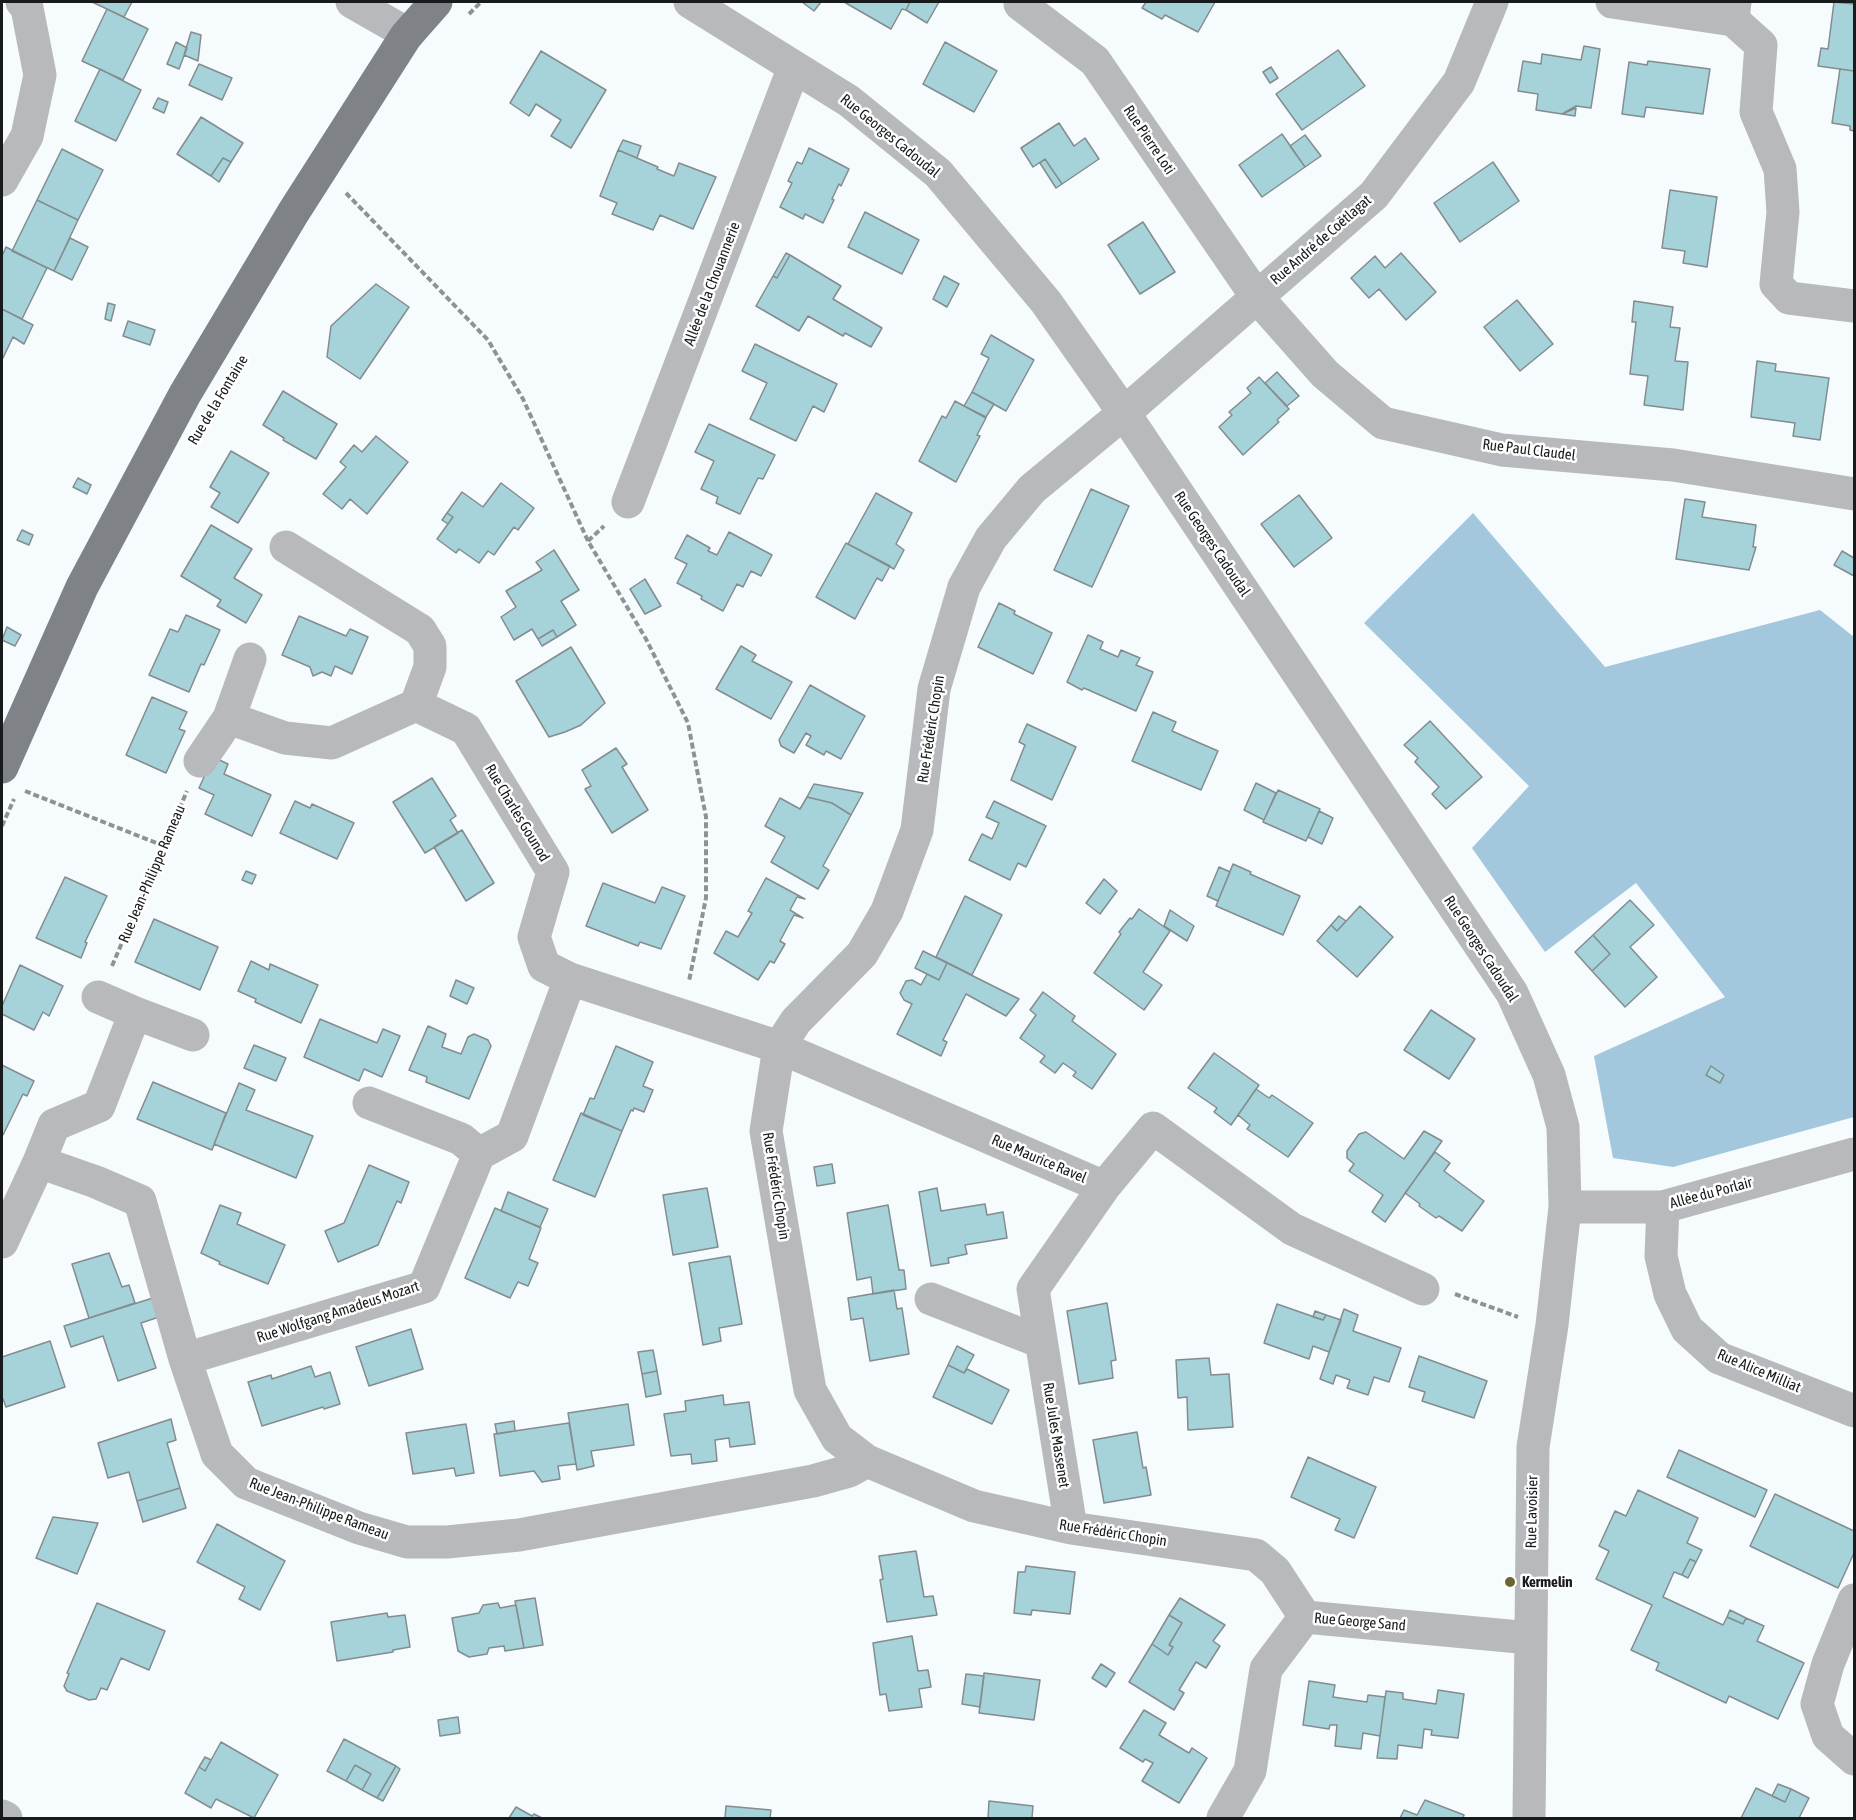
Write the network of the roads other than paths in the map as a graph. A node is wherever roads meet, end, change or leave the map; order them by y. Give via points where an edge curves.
1 (22, 2) edge
2 (352, 2) edge
3 (436, 2) edge
4 (690, 2) edge
5 (1492, 2) edge
6 (1612, 2) edge
7 (1020, 4) dead end
8 (1734, 11) edge
9 (408, 34) junction
10 (794, 66) junction
11 (2, 180) edge
12 (1257, 296) junction
13 (1854, 306) edge
14 (1124, 413) junction
15 (1854, 494) edge
16 (628, 502) dead end
17 (286, 547) dead end
18 (250, 659) dead end
19 (416, 705) junction
20 (229, 718) junction
21 (200, 761) road end
22 (10, 778) edge
23 (570, 979) junction
24 (98, 997) road end
25 (135, 1013) junction
26 (194, 1035) dead end
27 (779, 1047) junction
28 (369, 1103) dead end
29 (479, 1154) junction
30 (1854, 1154) edge
31 (39, 1162) junction
32 (1104, 1187) junction
33 (1565, 1207) junction
34 (1663, 1207) junction
35 (2, 1242) edge
36 (1423, 1289) road end
37 (931, 1299) dead end
38 (1041, 1342) junction
39 (185, 1359) junction
40 (1854, 1411) edge
41 (867, 1461) junction
42 (1071, 1528) junction
43 (1854, 1600) edge
44 (1305, 1617) junction
45 (1530, 1638) junction
46 (1854, 1759) edge
47 (2, 1816) edge
48 (6, 1818) edge
49 (1223, 1818) edge
50 (1529, 1818) edge

1 - 11 street via 27,8 40,75 27,135
2 - 9 street
3 - 9 main road, Rue de la Fontaine
4 - 10 street, Rue Georges Cadoudal
5 - 12 street, Rue André de Coëtlagat via 1459,82 1374,195
6 - 8 street
7 - 12 street, Rue Pierre Loti via 1095,61
8 - 13 street via 1761,45 1756,112 1780,169 1783,212 1776,284 1789,298
9 - 22 main road, Rue de la Fontaine via 293,213 185,394 82,587
10 - 14 street, Rue Georges Cadoudal via 849,101 938,173 1046,302
10 - 16 street, Allée de la Chouannerie
12 - 14 street, Rue André de Coëtlagat
12 - 15 street, Rue Paul Claudel via 1325,374 1383,423 1502,450 1674,465
14 - 27 street, Rue Frédéric Chopin via 1032,489 991,538 969,577 934,689 917,830 887,910 862,954 796,1022
14 - 33 street, Rue Georges Cadoudal via 1512,993 1549,1075 1563,1127
17 - 19 street via 420,630 430,646 430,667
18 - 20 street
19 - 20 street via 332,743 285,738
19 - 23 street, Rue Charles Gounod via 466,729 554,872 534,936 544,966
20 - 21 street
23 - 27 street, Rue Charles Gounod
23 - 29 street via 512,1136
24 - 25 street
25 - 26 street
25 - 31 street via 99,1106 54,1125
27 - 32 street, Rue Maurice Ravel
27 - 41 street, Rue Frédéric Chopin via 766,1131 810,1390 837,1438
28 - 29 street via 462,1139
29 - 39 street, Rue Wolfgang Amadeus Mozart via 424,1287
30 - 34 street, Allée du Porlair
31 - 35 street
31 - 39 street, Rue Jean-Philippe Rameau via 140,1201
32 - 36 street, Rue Maurice Ravel via 1153,1128 1292,1229
32 - 38 street, Rue Jules Massenet via 1033,1289
33 - 34 street, Allée du Porlair
33 - 45 street, Rue Lavoisier via 1533,1447
34 - 40 street, Rue Alice Milliat via 1661,1256 1670,1294 1687,1329 1719,1358
37 - 38 street
38 - 42 street, Rue Jules Massenet
39 - 41 street, Rue Jean-Philippe Rameau via 217,1454 246,1483 407,1542 519,1535 813,1481 849,1471
41 - 42 street, Rue Frédéric Chopin via 974,1506
42 - 44 street, Rue Frédéric Chopin via 1256,1555 1275,1571
43 - 46 street via 1828,1664 1817,1704 1828,1736
44 - 45 street, Rue George Sand
44 - 49 street, Rue George Sand via 1266,1669 1250,1771
45 - 50 street, Rue Lavoisier
47 - 48 street

